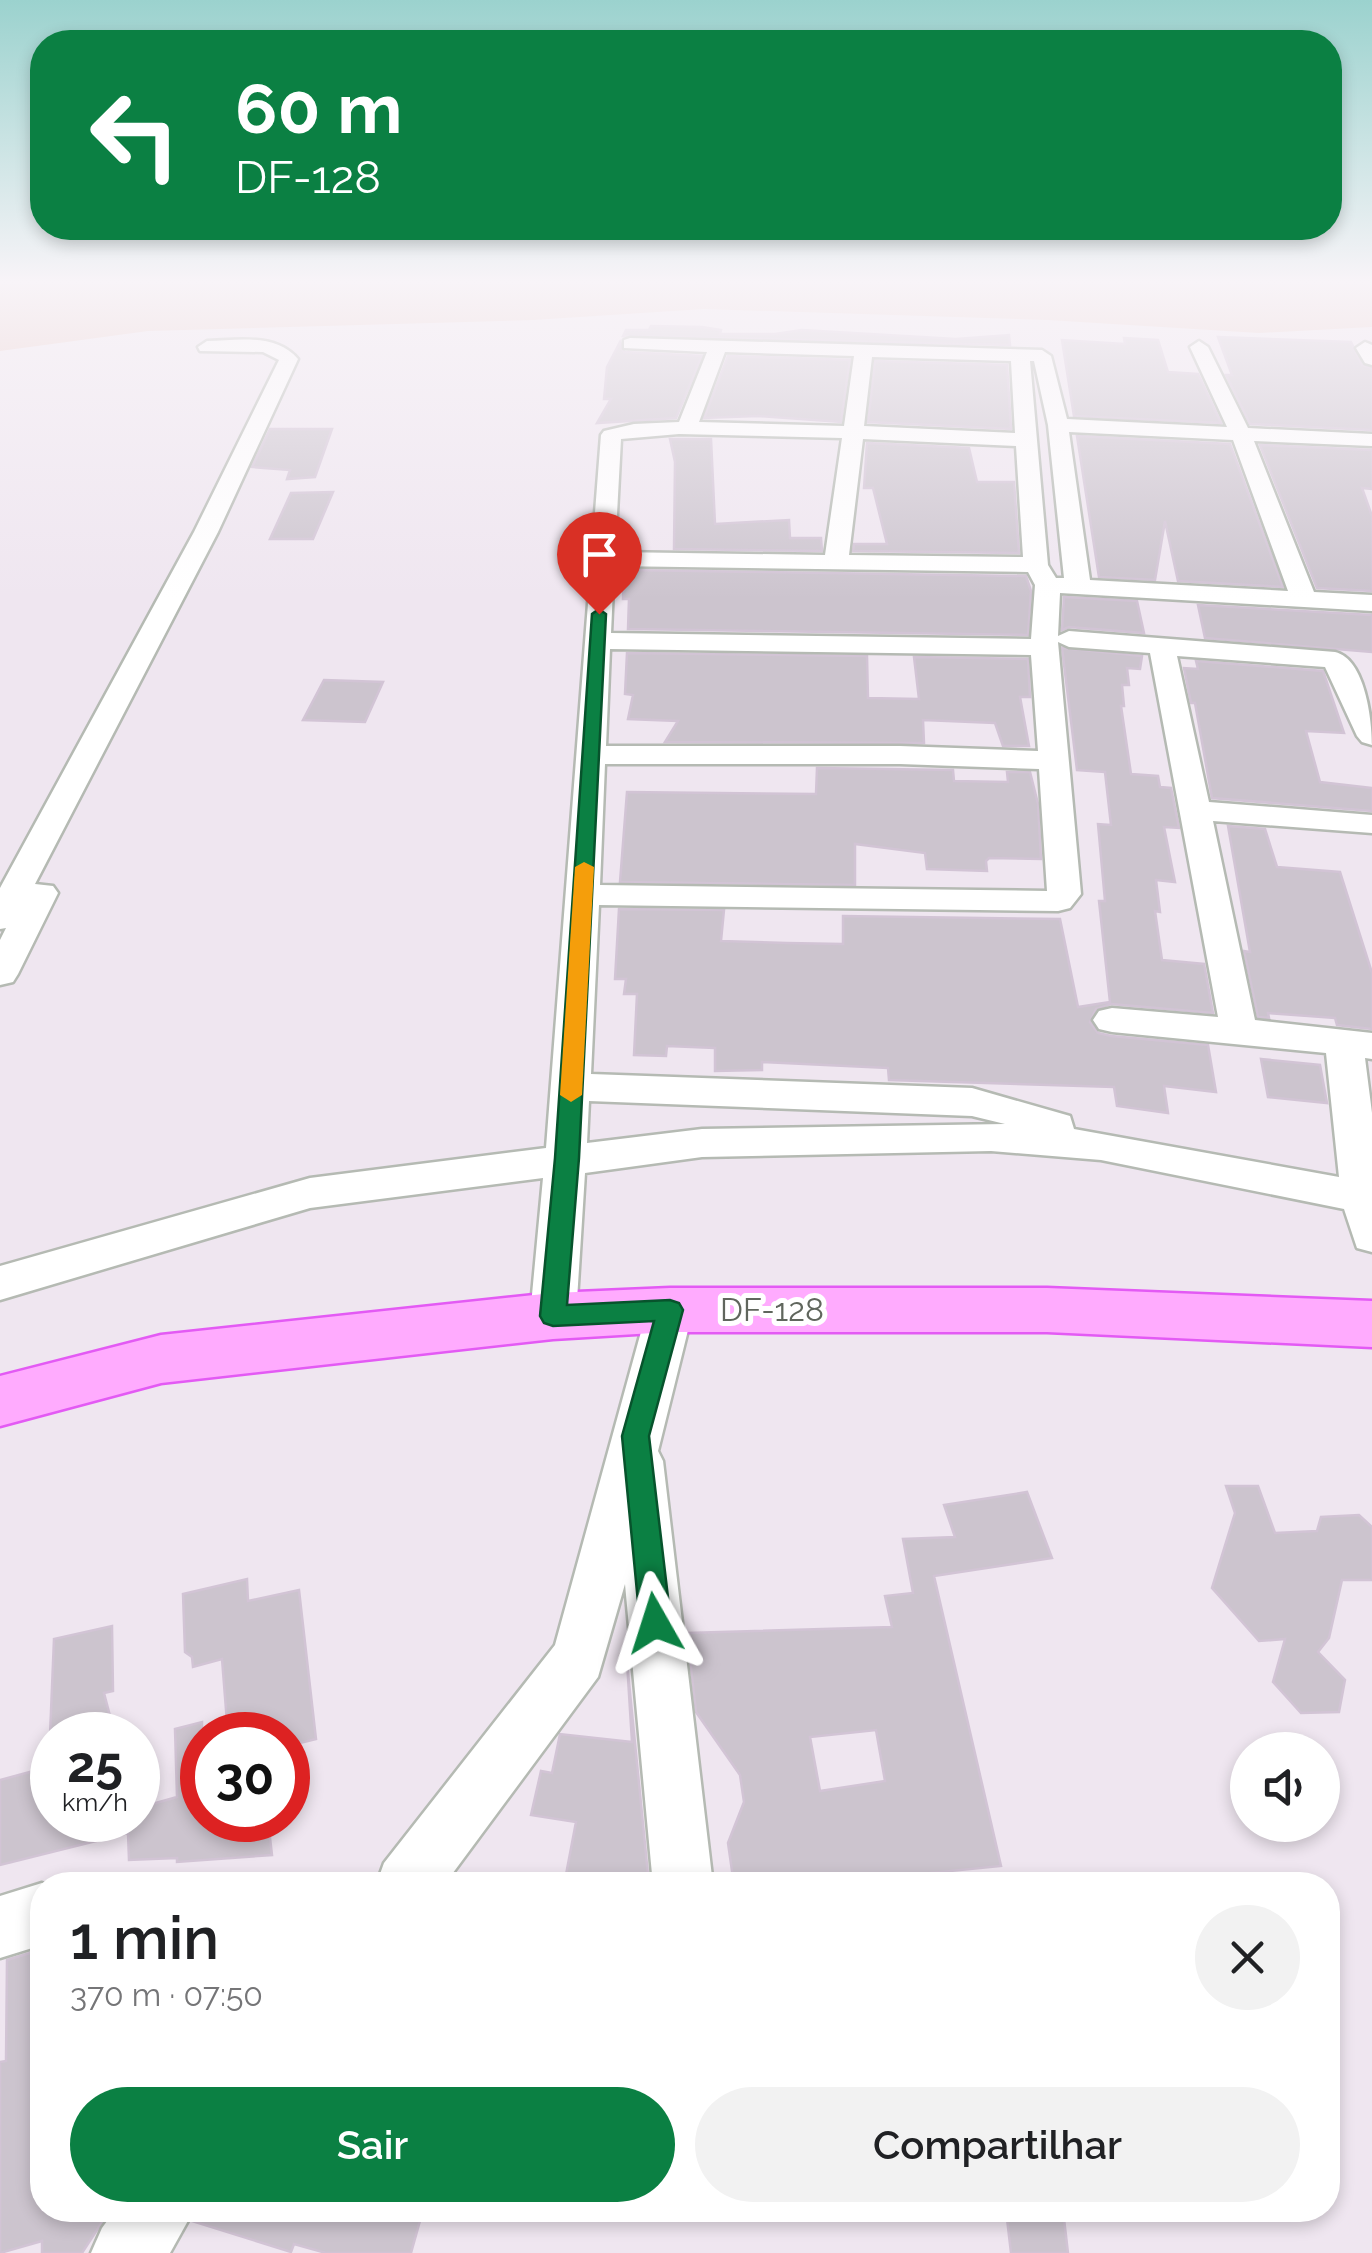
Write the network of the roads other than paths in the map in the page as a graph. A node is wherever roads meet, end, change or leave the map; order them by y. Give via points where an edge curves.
1 (275, 389) edge
2 (701, 389) edge
3 (860, 389) edge
4 (1024, 389) edge
5 (1050, 389) edge
6 (1219, 389) edge
7 (1058, 425) junction
8 (686, 429) junction
9 (855, 432) junction
10 (1241, 434) junction
11 (1029, 440) junction
12 (1372, 440) edge
13 (236, 505) dead end
14 (602, 559) junction
15 (836, 562) junction
16 (1054, 579) junction
17 (1304, 599) junction
18 (1372, 603) edge
19 (598, 641) junction
20 (1056, 643) junction
21 (1162, 647) junction
22 (1372, 736) edge
23 (588, 755) junction
24 (1054, 761) junction
25 (1194, 810) junction
26 (1372, 824) edge
27 (583, 894) junction
28 (0, 920) edge
29 (0, 974) edge
30 (1112, 1020) dead end
31 (1238, 1031) junction
32 (1358, 1044) edge
33 (571, 1088) junction
34 (1101, 1145) junction
35 (567, 1158) junction
36 (1369, 1211) edge
37 (0, 1282) edge
38 (670, 1310) junction
39 (553, 1316) junction
40 (1372, 1324) edge
41 (0, 1401) edge
42 (636, 1436) junction
43 (416, 1872) edge
44 (682, 1872) edge
45 (30, 1918) edge
46 (0, 1927) edge
47 (151, 2222) edge
48 (127, 2253) edge

1 - 28 street
2 - 8 street
3 - 9 street
4 - 11 street
5 - 7 street
6 - 10 street
7 - 10 street
7 - 16 street
8 - 9 street
8 - 14 street via 611,435
9 - 11 street
9 - 15 street
10 - 12 street
10 - 17 street
11 - 16 street
13 - 29 street
14 - 15 street
14 - 19 street
15 - 16 street
16 - 17 street
16 - 20 street
17 - 18 street
19 - 20 street
19 - 23 street
20 - 21 street
20 - 24 street
21 - 22 street via 1335,660
21 - 25 street
23 - 24 street via 900,754
23 - 27 street
24 - 27 street via 1064,894 1058,901
25 - 26 street
25 - 31 street
27 - 33 street
30 - 31 street
31 - 32 street
32 - 36 street
33 - 34 street via 972,1102 1031,1116
33 - 35 street
34 - 35 street via 991,1137 741,1142
34 - 36 street
35 - 37 street via 310,1193
35 - 39 street
38 - 39 main road, DF-128 / DF-128
38 - 40 main road, DF-128 / DF-128 via 1047,1310
38 - 42 street
39 - 41 main road, DF-128 / DF-128 via 161,1359
42 - 43 street via 579,1658
42 - 44 street
45 - 46 street
47 - 48 street

